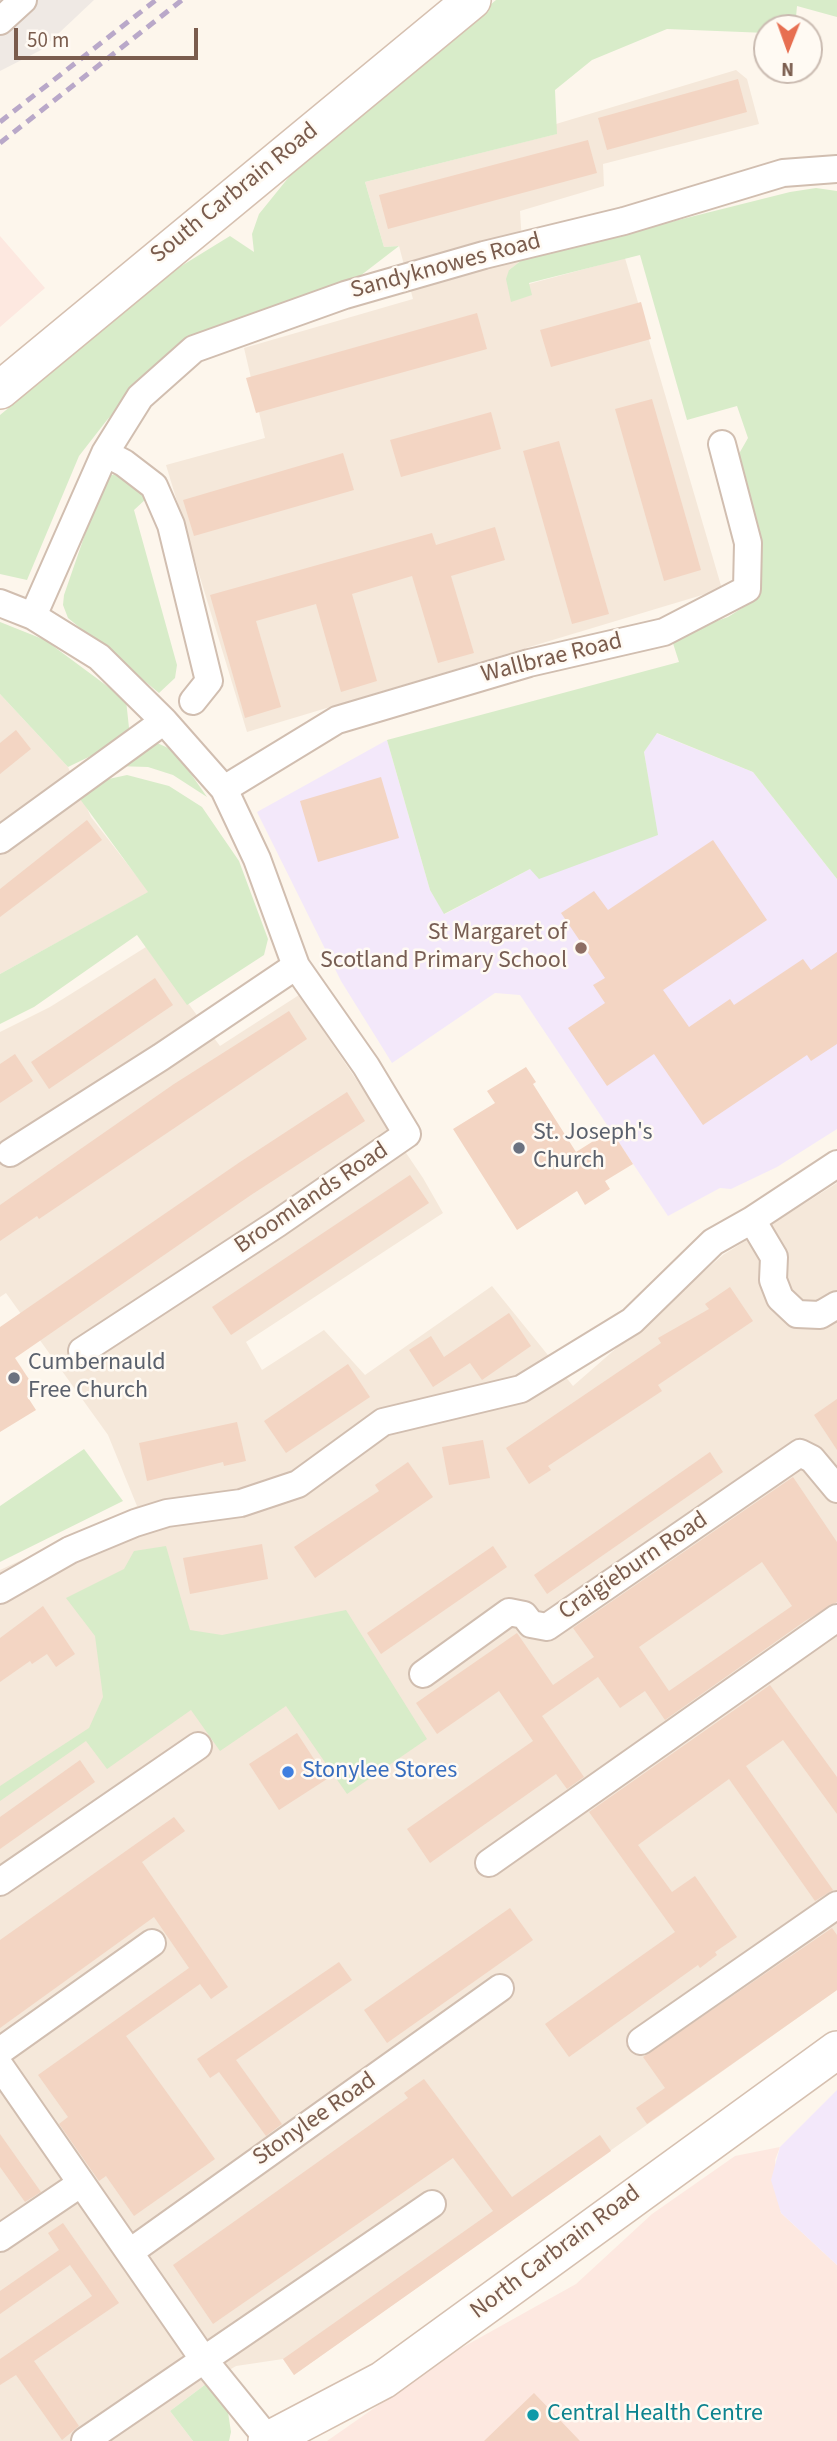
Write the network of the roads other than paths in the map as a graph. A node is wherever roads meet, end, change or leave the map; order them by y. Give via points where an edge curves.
1 (23, 0) edge
2 (472, 0) edge
3 (0, 21) edge
4 (836, 169) edge
5 (0, 390) edge
6 (722, 444) dead end
7 (105, 453) junction
8 (0, 603) edge
9 (33, 616) junction
10 (193, 701) dead end
11 (164, 721) junction
12 (223, 789) junction
13 (0, 840) edge
14 (296, 966) junction
15 (10, 1153) dead end
16 (837, 1164) edge
17 (752, 1220) junction
18 (837, 1305) edge
19 (82, 1351) dead end
20 (837, 1489) edge
21 (0, 1590) edge
22 (837, 1618) edge
23 (423, 1674) dead end
24 (198, 1746) dead end
25 (489, 1863) dead end
26 (0, 1882) edge
27 (837, 1905) edge
28 (152, 1943) dead end
29 (500, 1988) dead end
30 (641, 2041) dead end
31 (837, 2050) edge
32 (0, 2051) edge
33 (0, 2066) edge
34 (80, 2184) junction
35 (432, 2204) dead end
36 (0, 2238) edge
37 (130, 2252) junction
38 (204, 2360) junction
39 (268, 2440) edge
40 (85, 2441) edge

1 - 3 street
2 - 5 street, South Carbrain Road
4 - 7 street, Sandyknowes Road via 783,173 448,265 345,295 194,349 140,397
6 - 12 street, Wallbrae Road via 748,543 747,589 664,632 529,663 337,720
7 - 9 street, Sandyknowes Road
7 - 10 street via 154,485 170,525 209,681
8 - 9 street, Broomlands Road
9 - 11 street, Broomlands Road via 99,657
11 - 12 street, Broomlands Road
11 - 13 street
12 - 14 street, Broomlands Road via 257,859
14 - 15 street
14 - 19 street, Broomlands Road via 407,1133
16 - 17 street
17 - 18 street via 774,1257 773,1280 780,1298 797,1314 820,1315
17 - 21 street via 713,1242 632,1321 521,1389 383,1422 298,1484 241,1503 135,1522 70,1550
20 - 23 street, Craigieburn Road via 812,1459 800,1453 547,1627 509,1612
22 - 25 street
24 - 26 street
27 - 30 street
28 - 32 street
29 - 37 street, Stonylee Road
31 - 39 street, North Carbrain Road via 383,2380
33 - 34 street
34 - 36 street
34 - 37 street
35 - 38 street
37 - 38 street
38 - 39 street
38 - 40 street

